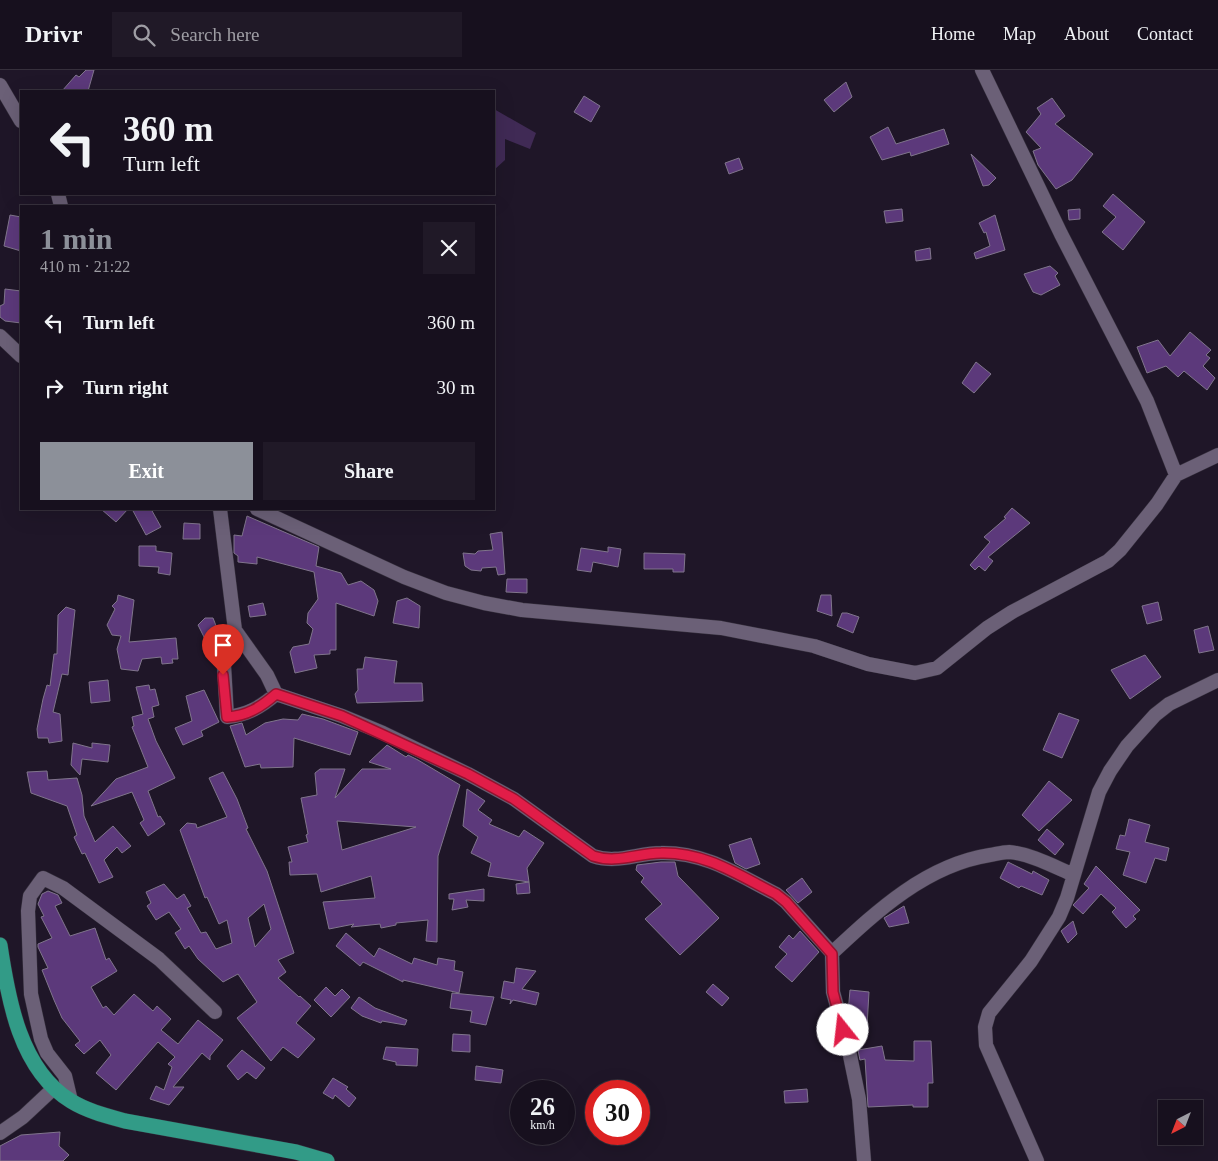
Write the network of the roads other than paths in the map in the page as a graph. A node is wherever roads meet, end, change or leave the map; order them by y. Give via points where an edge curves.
1 (982, 70) edge
2 (0, 85) edge
3 (20, 119) edge
4 (0, 336) edge
5 (20, 355) edge
6 (1218, 455) edge
7 (1176, 475) junction
8 (220, 510) edge
9 (259, 510) edge
10 (236, 630) junction
11 (1218, 680) edge
12 (276, 694) junction
13 (1074, 875) junction
14 (0, 945) edge
15 (832, 954) junction
16 (215, 1012) dead end
17 (54, 1088) junction
18 (71, 1101) junction
19 (0, 1133) edge
20 (327, 1161) edge
21 (864, 1161) edge
22 (1037, 1161) edge

1 - 7 street via 1147,401
2 - 3 street
4 - 5 street
6 - 7 street
7 - 9 street via 1157,504 1108,561 995,622 942,665 915,673 868,664 814,646 721,628 522,610 484,603 404,577
8 - 10 street
10 - 12 street
10 - 12 street via 224,665 227,717 249,713
11 - 13 street via 1169,704 1127,746 1099,792
12 - 15 street via 342,716 468,774 514,799 593,856 620,860 660,852 708,859 776,894
13 - 15 street via 1032,857 1008,852 974,858 931,874 895,898
13 - 22 street via 1052,930 1031,961 993,1005 985,1026 989,1055
14 - 17 highway via 10,1000 19,1028 32,1059
15 - 21 street via 833,992 859,1099
16 - 18 street via 159,959 63,888 43,878 30,896 28,911 32,1001 41,1039 47,1053 65,1076
17 - 18 highway
17 - 19 street
18 - 20 highway via 125,1121 290,1151

